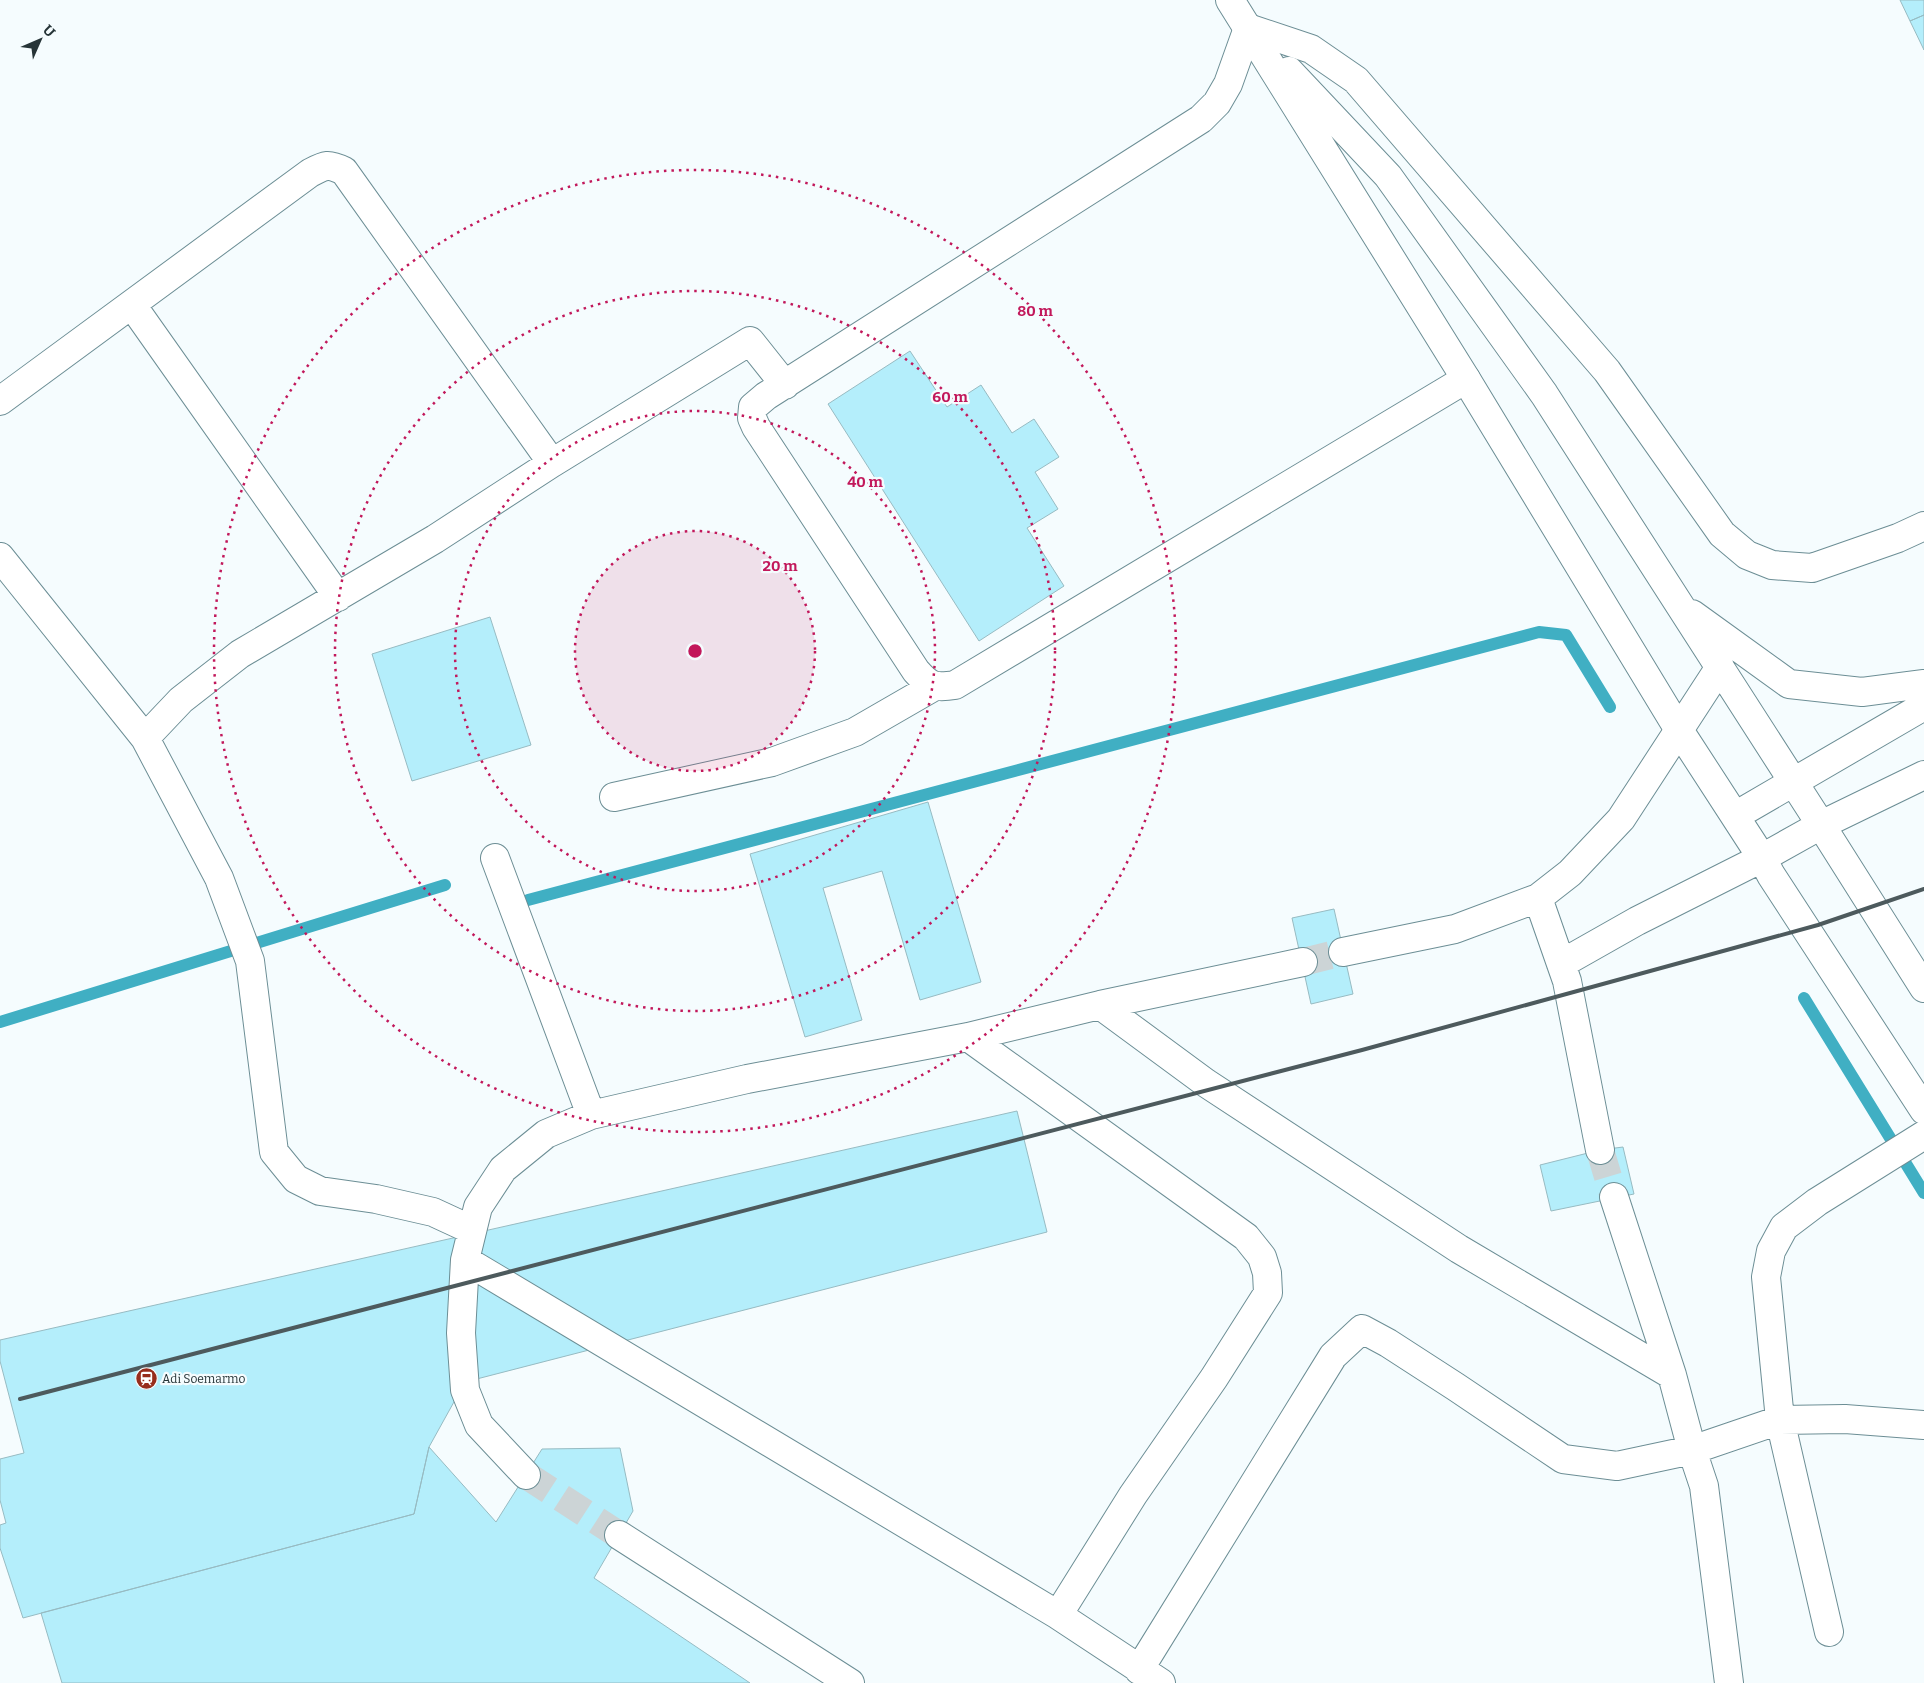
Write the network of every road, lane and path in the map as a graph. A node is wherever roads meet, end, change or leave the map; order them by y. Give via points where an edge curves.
1 (1230, 0) edge
2 (1248, 28) junction
3 (132, 304) junction
4 (1466, 379) junction
5 (785, 385) junction
6 (0, 401) edge
7 (552, 463) junction
8 (1924, 526) edge
9 (0, 557) edge
10 (338, 597) junction
11 (1678, 604) junction
12 (1720, 667) junction
13 (1924, 684) edge
14 (933, 687) junction
15 (1924, 706) edge
16 (1679, 730) junction
17 (145, 738) junction
18 (1924, 775) edge
19 (1793, 782) junction
20 (614, 797) dead end
21 (1735, 816) junction
22 (1821, 825) junction
23 (495, 858) dead end
24 (1762, 858) junction
25 (1538, 898) junction
26 (1343, 952) tunnel mouth
27 (1302, 962) tunnel mouth
28 (1561, 964) junction
29 (1924, 988) edge
30 (1100, 1005) junction
31 (968, 1037) junction
32 (1924, 1110) edge
33 (591, 1115) junction
34 (1922, 1136) edge
35 (1600, 1150) tunnel mouth
36 (1614, 1197) tunnel mouth
37 (472, 1230) junction
38 (465, 1260) junction
39 (1672, 1375) junction
40 (1780, 1420) junction
41 (1924, 1425) edge
42 (1692, 1450) junction
43 (526, 1475) tunnel mouth
44 (619, 1535) tunnel mouth
45 (1058, 1616) junction
46 (1829, 1632) dead end
47 (1150, 1676) edge
48 (850, 1683) edge
49 (1729, 1683) edge

1 - 2 main road
2 - 4 main road
2 - 5 main road via 1228,84 1217,102 1201,118
2 - 8 main road via 1312,49 1356,80 1607,371 1722,534 1747,555 1772,565 1812,568
2 - 11 main road via 1388,176 1544,394
3 - 6 main road
3 - 7 main road via 310,173 332,165 344,171
3 - 10 main road
4 - 14 main road via 956,685
4 - 16 main road
5 - 7 main road via 750,341
5 - 14 main road via 754,407 752,418 756,427 916,671
7 - 10 main road
9 - 17 main road
10 - 17 main road via 233,659 182,700
11 - 12 main road
11 - 13 main road via 1789,684 1862,692
12 - 16 main road
12 - 19 main road
14 - 20 main road via 856,732 772,762
15 - 19 main road
16 - 21 main road
16 - 25 main road via 1621,819 1570,873
17 - 37 main road via 219,878 250,961 274,1152 296,1179 320,1190 433,1212
18 - 22 main road
19 - 21 main road
19 - 22 main road
21 - 24 main road
22 - 24 main road
22 - 29 main road
23 - 33 main road
24 - 28 main road via 1637,921
24 - 32 main road
25 - 26 main road via 1455,929
25 - 28 main road
27 - 30 main road
28 - 35 main road
30 - 31 main road
30 - 39 main road via 1206,1083 1459,1248
31 - 33 main road via 747,1079
31 - 45 main road via 1246,1237 1262,1257 1266,1273 1268,1293
33 - 37 main road via 546,1134 502,1169 478,1207
34 - 40 main road via 1817,1202 1784,1227 1771,1251 1766,1277
36 - 39 main road
37 - 38 main road
38 - 43 main road via 461,1333 465,1390 479,1425
38 - 45 main road
39 - 42 main road
40 - 41 main road via 1845,1418
40 - 42 main road
40 - 46 main road
42 - 47 main road via 1616,1466 1564,1459 1456,1386 1362,1329 1333,1356
42 - 49 main road via 1704,1486
44 - 48 main road
45 - 47 main road

